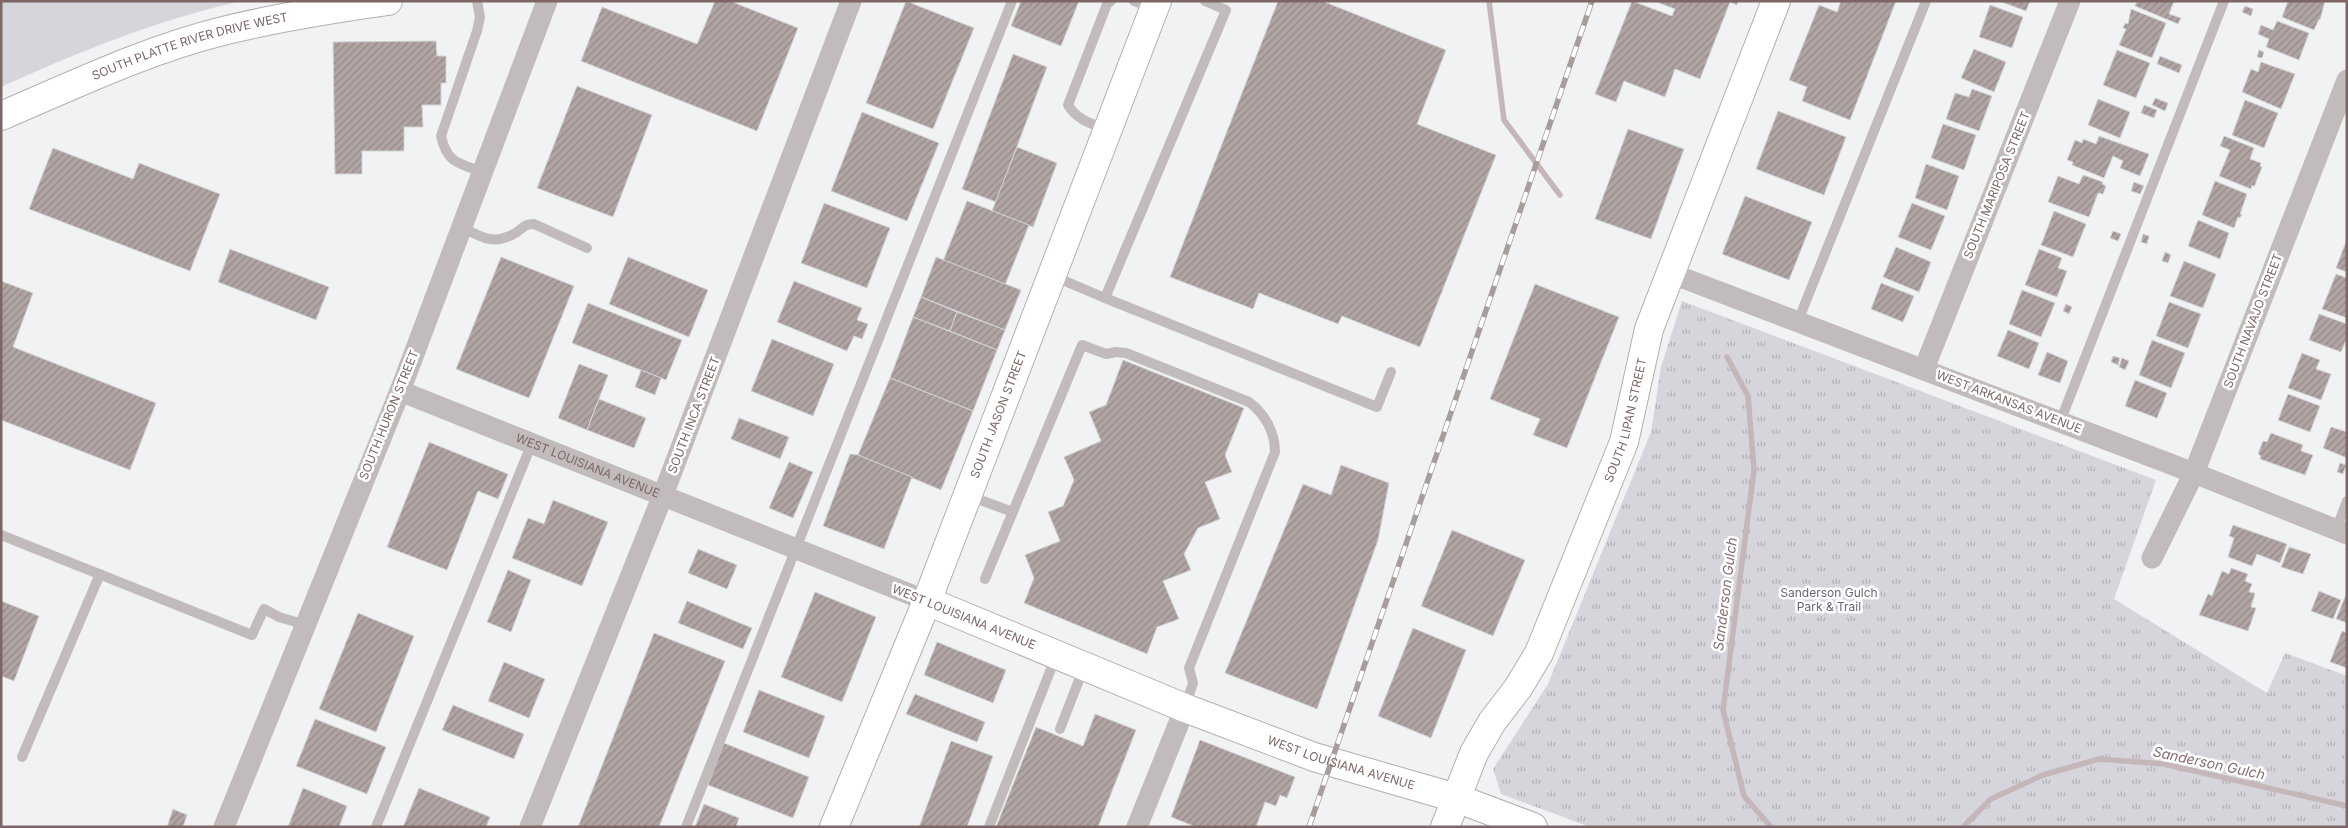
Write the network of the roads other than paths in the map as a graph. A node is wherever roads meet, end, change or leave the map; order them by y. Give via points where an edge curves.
1 (388, 1) edge
2 (477, 1) edge
3 (548, 1) edge
4 (851, 1) edge
5 (1012, 1) edge
6 (1111, 1) edge
7 (1205, 1) edge
8 (1776, 1) edge
9 (1926, 1) edge
10 (2070, 1) edge
11 (2224, 1) edge
12 (1149, 4) edge
13 (2347, 80) edge
14 (1, 116) edge
15 (1108, 130) junction
16 (482, 172) junction
17 (462, 227) junction
18 (588, 248) dead end
19 (1670, 273) junction
20 (1052, 275) junction
21 (1105, 298) junction
22 (1798, 321) junction
23 (1924, 369) junction
24 (1390, 372) dead end
25 (400, 391) junction
26 (2060, 422) junction
27 (532, 444) junction
28 (2194, 473) junction
29 (663, 495) junction
30 (967, 495) junction
31 (2347, 501) edge
32 (1013, 512) junction
33 (2341, 532) edge
34 (1, 535) edge
35 (795, 548) junction
36 (2152, 558) dead end
37 (100, 574) junction
38 (985, 579) dead end
39 (926, 601) junction
40 (306, 625) junction
41 (1057, 655) junction
42 (1085, 666) junction
43 (1185, 708) junction
44 (1060, 729) dead end
45 (22, 757) dead end
46 (1456, 798) junction
47 (224, 827) edge
48 (376, 827) edge
49 (530, 827) edge
50 (686, 827) edge
51 (834, 827) edge
52 (989, 827) edge
53 (1136, 827) edge
54 (1445, 827) edge
55 (1533, 827) edge

1 - 14 street, SOUTH PLATTE RIVER DRIVE WEST via 217,32 133,60
2 - 16 lane via 480,17 441,136 444,149 453,161
3 - 16 street, SOUTH HURON STREET
4 - 29 street, SOUTH INCA STREET
5 - 35 lane
6 - 15 lane via 1107,4 1068,105 1086,122
7 - 21 lane via 1226,10
8 - 19 street, SOUTH LIPAN STREET
9 - 22 lane
10 - 23 street, SOUTH MARIPOSA STREET
11 - 26 lane
12 - 15 street, SOUTH JASON STREET
13 - 28 street, SOUTH NAVAJO STREET
15 - 20 street, SOUTH JASON STREET
16 - 17 street, SOUTH HURON STREET
17 - 18 lane via 486,240 505,238 525,224 534,224
17 - 25 street, SOUTH HURON STREET
19 - 22 street, WEST ARKANSAS AVENUE
19 - 46 street, SOUTH LIPAN STREET via 1649,329 1624,442 1539,653 1474,753
20 - 21 lane
20 - 30 street, SOUTH JASON STREET
21 - 24 lane via 1376,407
22 - 23 street, WEST ARKANSAS AVENUE
23 - 26 street, WEST ARKANSAS AVENUE
25 - 27 street, WEST LOUISIANA AVENUE
25 - 40 street, SOUTH HURON STREET
26 - 28 street, WEST ARKANSAS AVENUE
27 - 29 street, WEST LOUISIANA AVENUE
27 - 48 lane
28 - 33 street, WEST ARKANSAS AVENUE
28 - 36 street, SOUTH NAVAJO STREET
29 - 35 street, WEST LOUISIANA AVENUE
29 - 49 street, SOUTH INCA STREET
30 - 32 lane
30 - 39 street, SOUTH JASON STREET
31 - 33 lane
32 - 38 lane
32 - 43 lane via 1082,345 1106,354 1126,353 1249,402 1259,410 1273,434 1274,452 1189,668 1193,682
34 - 37 lane
35 - 39 street, WEST LOUISIANA AVENUE
35 - 50 lane
37 - 40 lane via 252,635 264,609
37 - 45 lane
39 - 41 street, WEST LOUISIANA AVENUE
39 - 51 street, SOUTH JASON STREET
40 - 47 street, SOUTH HURON STREET
41 - 42 street, WEST LOUISIANA AVENUE
41 - 52 lane
42 - 43 street, WEST LOUISIANA AVENUE
42 - 44 lane
43 - 46 street, WEST LOUISIANA AVENUE via 1334,764
43 - 53 street
46 - 54 street, SOUTH LIPAN STREET
46 - 55 street, WEST LOUISIANA AVENUE

